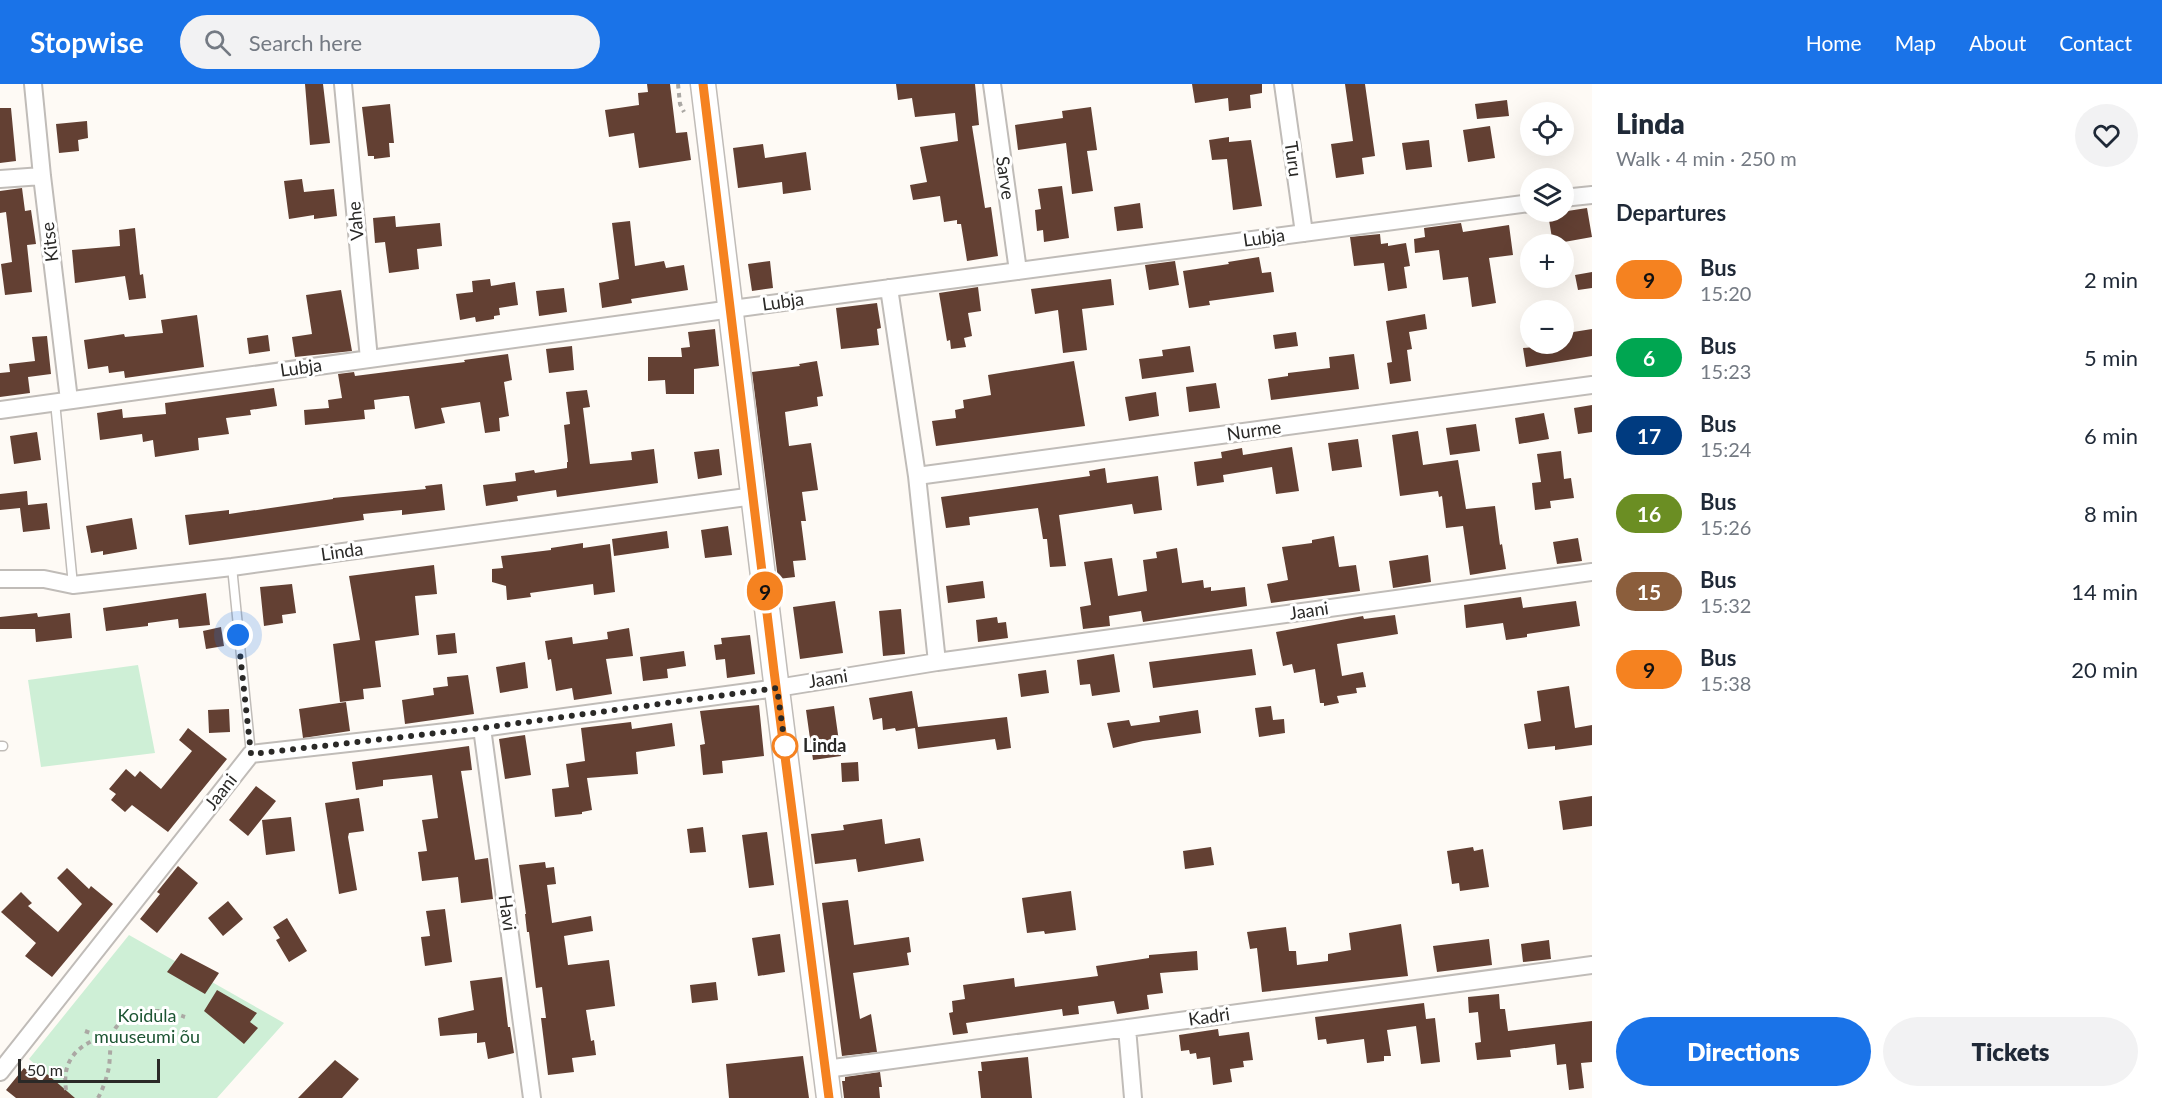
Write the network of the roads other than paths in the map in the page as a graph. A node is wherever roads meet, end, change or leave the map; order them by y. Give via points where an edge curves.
1 (33, 84) edge
2 (343, 84) edge
3 (703, 84) edge
4 (992, 84) edge
5 (1282, 84) edge
6 (42, 176) junction
7 (0, 179) edge
8 (1592, 195) edge
9 (1574, 197) edge
10 (1520, 204) edge
11 (1304, 233) junction
12 (1018, 271) junction
13 (889, 288) junction
14 (732, 309) junction
15 (369, 359) junction
16 (1592, 385) edge
17 (62, 401) junction
18 (0, 410) edge
19 (916, 476) junction
20 (754, 496) junction
21 (232, 567) junction
22 (1592, 572) edge
23 (0, 579) edge
24 (73, 585) junction
25 (937, 662) junction
26 (777, 688) junction
27 (482, 728) junction
28 (251, 754) junction
29 (1592, 965) edge
30 (1127, 1028) junction
31 (826, 1069) junction
32 (0, 1072) edge
33 (532, 1098) edge
34 (829, 1098) edge
35 (1133, 1098) edge

1 - 6 street, Kitse
2 - 15 street, Vahe
3 - 14 street
4 - 12 street, Sarve
5 - 11 street, Turu
6 - 7 street
6 - 17 street, Kitse
8 - 9 street
10 - 11 street, Lubja
11 - 12 street, Lubja
12 - 13 street, Lubja
13 - 14 street, Lubja
13 - 19 street
14 - 15 street, Lubja
14 - 20 street
15 - 17 street, Lubja
16 - 19 street, Nurme
17 - 18 street, Lubja
17 - 24 lane
19 - 25 street
20 - 21 street, Linda
20 - 26 street
21 - 24 street, Linda
21 - 28 lane
22 - 25 street, Jaani
23 - 24 street, Linda via 44,579
25 - 26 street, Jaani
26 - 27 street, Jaani
26 - 31 street
27 - 28 street, Jaani
27 - 33 street, Havi
28 - 32 street, Jaani
29 - 30 street, Kadri
30 - 31 street, Kadri
30 - 35 street
31 - 34 street

